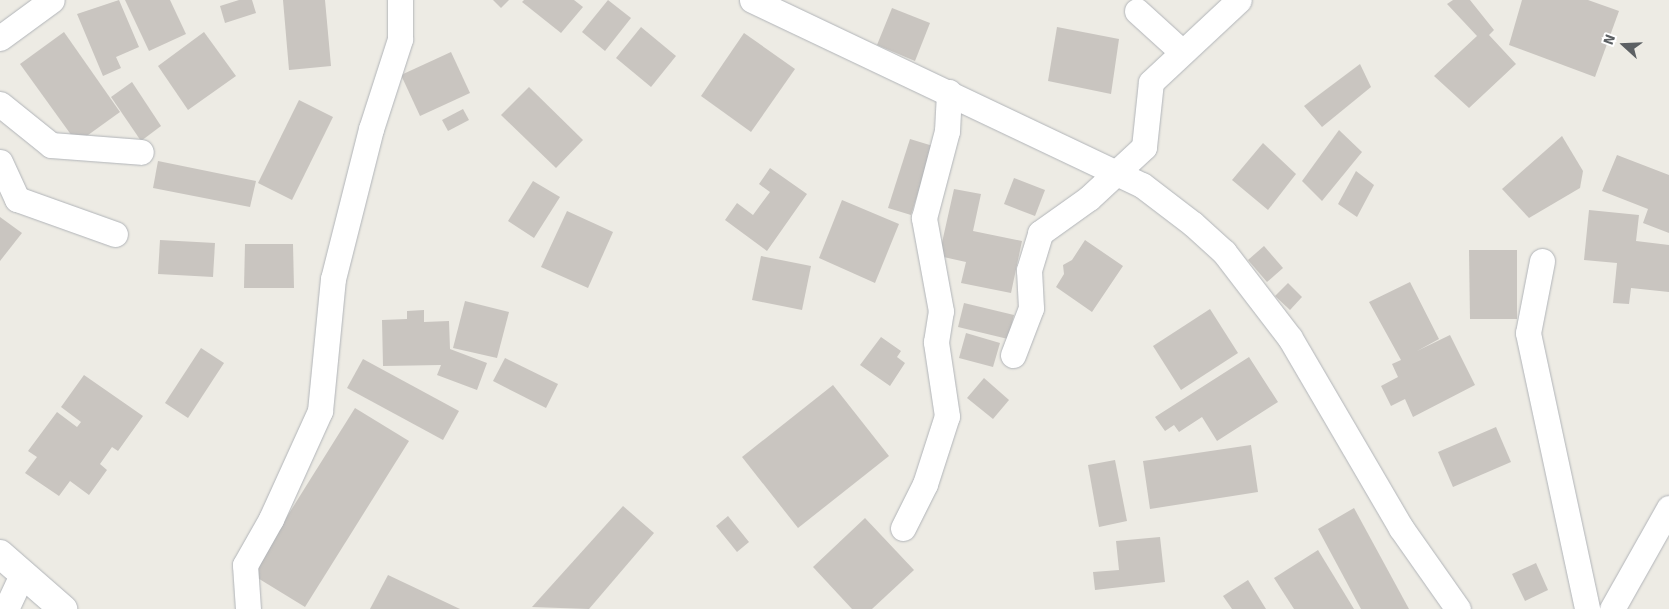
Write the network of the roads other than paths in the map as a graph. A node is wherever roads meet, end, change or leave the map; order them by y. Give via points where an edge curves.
1 (52, 0) edge
2 (400, 0) edge
3 (1239, 0) edge
4 (758, 1) edge
5 (1137, 11) dead end
6 (0, 38) edge
7 (1182, 52) junction
8 (950, 92) junction
9 (0, 104) edge
10 (141, 152) dead end
11 (0, 162) edge
12 (1116, 173) junction
13 (115, 234) dead end
14 (1542, 261) dead end
15 (1013, 355) dead end
16 (1669, 508) edge
17 (903, 528) dead end
18 (0, 554) edge
19 (22, 574) junction
20 (6, 609) edge
21 (63, 609) edge
22 (248, 609) edge
23 (1458, 609) edge
24 (1587, 609) edge
25 (1612, 609) edge

1 - 6 street
2 - 22 street via 400,40 371,129 333,279 320,411 271,519 246,565
3 - 7 street
4 - 8 street
5 - 7 street
7 - 12 street via 1151,82 1144,148
8 - 12 street
8 - 17 street via 948,131 924,218 941,311 936,342 943,369 947,416 925,484
9 - 10 street via 51,145
11 - 13 street via 17,199
12 - 15 street via 1089,198 1040,233 1029,270 1031,308
12 - 23 street via 1142,185 1224,252 1290,338 1401,528
14 - 24 street via 1528,333
16 - 25 street
18 - 19 street
19 - 20 street
19 - 21 street

